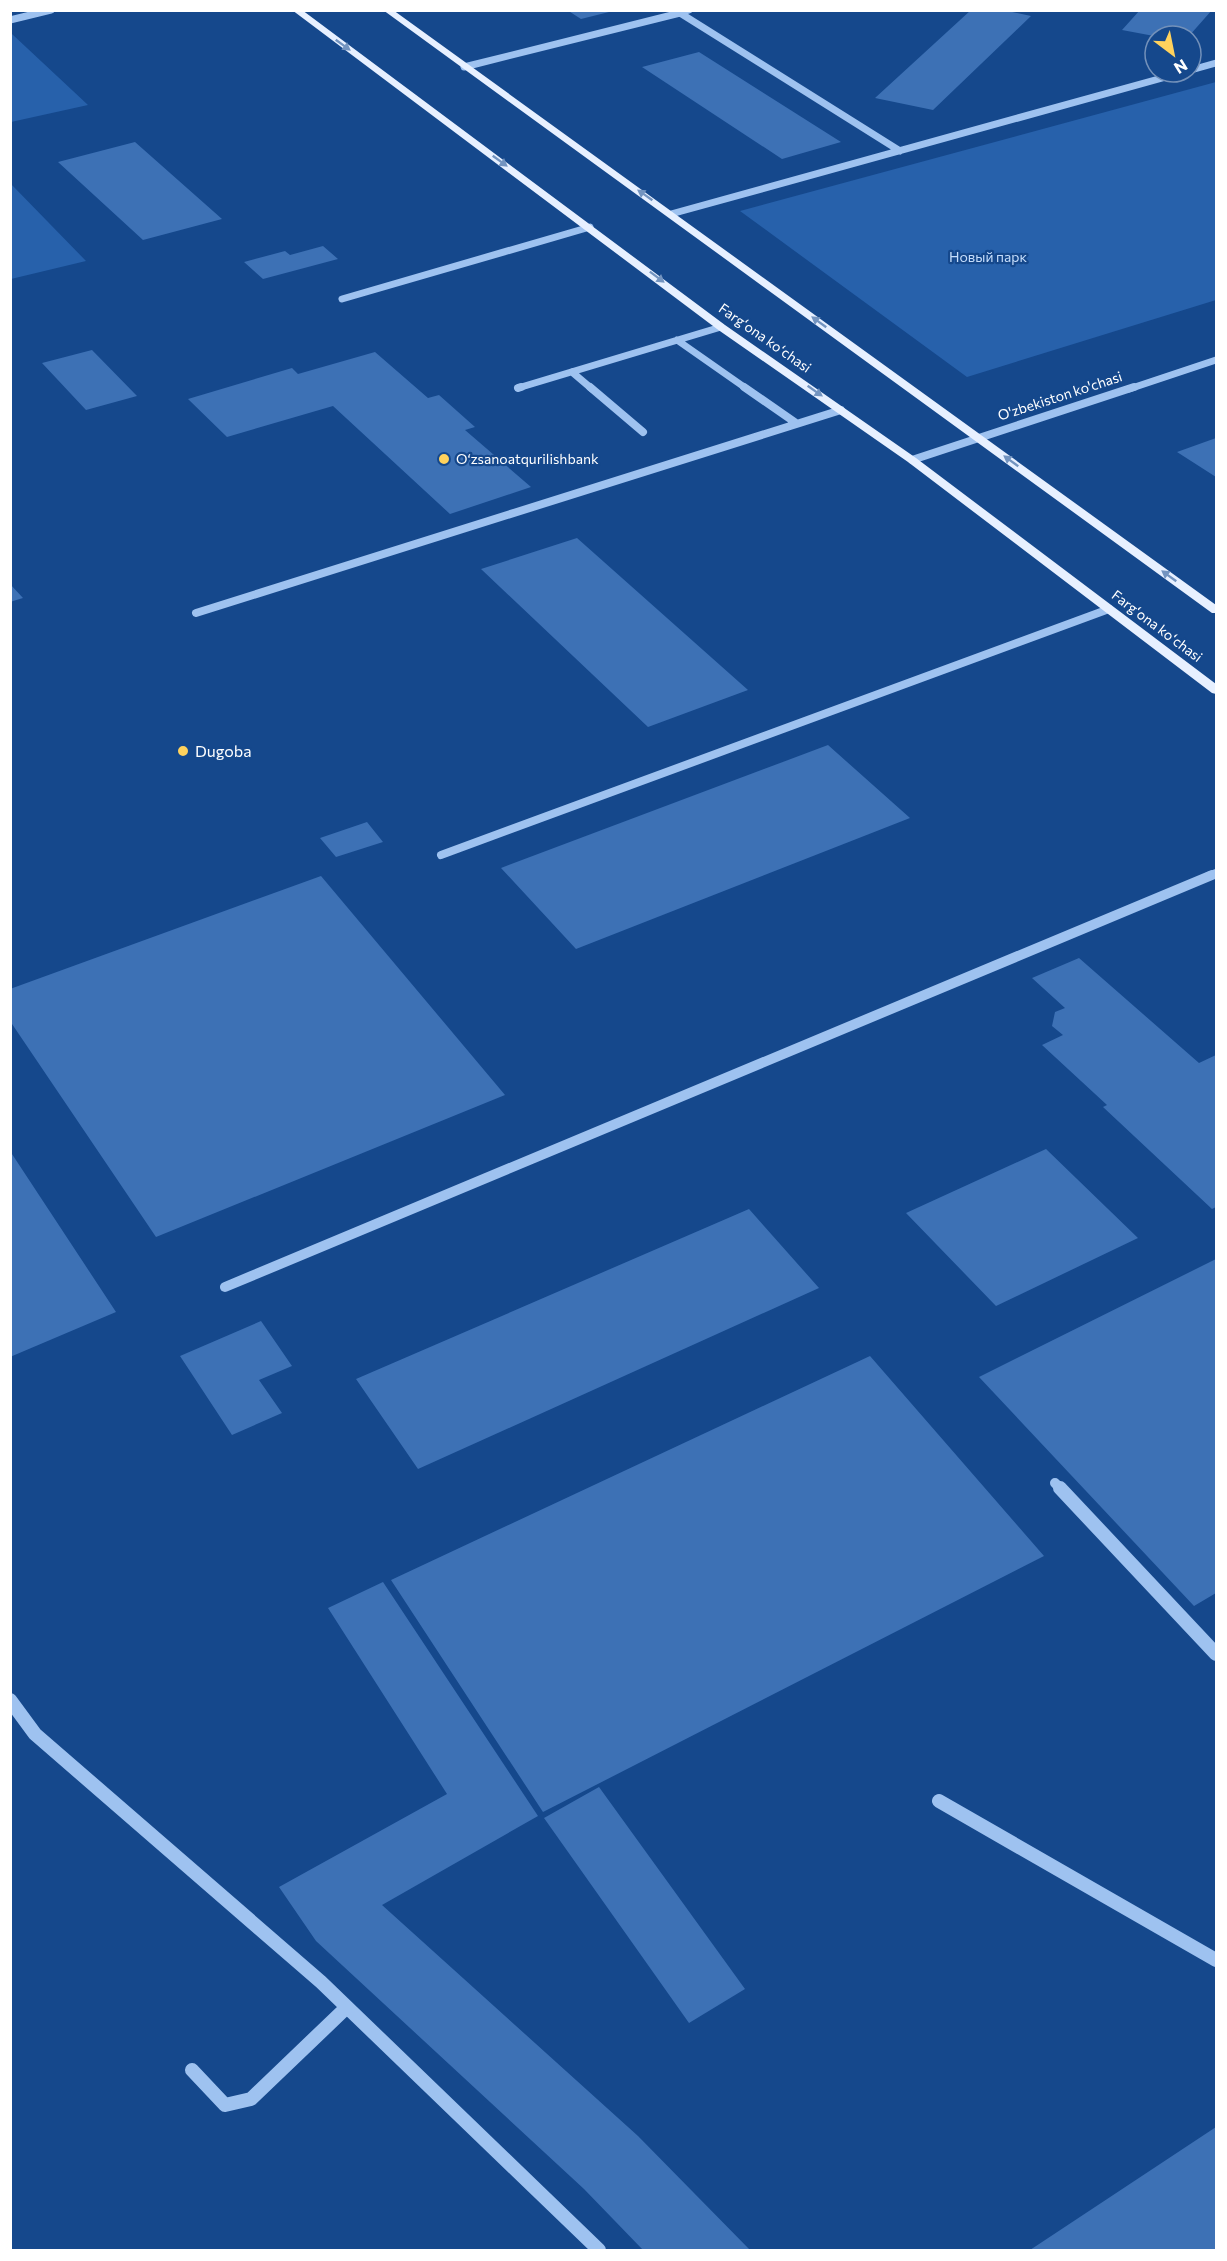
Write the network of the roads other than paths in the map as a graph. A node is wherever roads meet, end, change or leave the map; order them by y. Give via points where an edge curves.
1 (51, 10) edge
2 (296, 10) edge
3 (387, 10) edge
4 (689, 10) edge
5 (680, 13) junction
6 (10, 20) edge
7 (464, 67) junction
8 (1143, 83) edge
9 (900, 151) junction
10 (671, 214) junction
11 (590, 227) junction
12 (342, 298) dead end
13 (721, 327) junction
14 (677, 340) junction
15 (1216, 360) edge
16 (572, 372) junction
17 (518, 388) dead end
18 (841, 410) junction
19 (796, 423) junction
20 (644, 432) dead end
21 (978, 437) junction
22 (912, 460) junction
23 (1109, 609) junction
24 (1216, 610) edge
25 (196, 613) dead end
26 (1216, 690) edge
27 (441, 855) dead end
28 (1216, 873) edge
29 (225, 1287) dead end
30 (1055, 1483) dead end
31 (1216, 1653) edge
32 (10, 1700) edge
33 (939, 1801) dead end
34 (1216, 1960) edge
35 (347, 2007) junction
36 (192, 2070) dead end
37 (599, 2250) edge

1 - 6 street
2 -> 11 main road, Fargʻona koʻchasi
3 - 7 main road
4 - 5 street
5 - 7 street
5 - 9 street
10 -> 7 main road
8 - 9 street
9 - 10 street
21 -> 10 main road
11 - 12 street
11 -> 13 main road, Fargʻona koʻchasi
13 - 14 street
13 -> 18 main road, Fargʻona koʻchasi
14 - 16 street
14 - 19 street
15 - 21 street, O'zbekiston ko'chasi
16 - 17 street
16 - 20 street
18 - 19 street
18 - 22 main road, Fargʻona koʻchasi
19 - 25 street
21 - 22 street, O'zbekiston ko'chasi
24 -> 21 main road
22 - 23 main road, Fargʻona koʻchasi
23 - 26 main road, Fargʻona koʻchasi
23 - 27 street
28 - 29 street
30 - 31 street
32 - 35 street via 35,1734
33 - 34 street
35 - 36 street via 251,2099 225,2105
35 - 37 street

